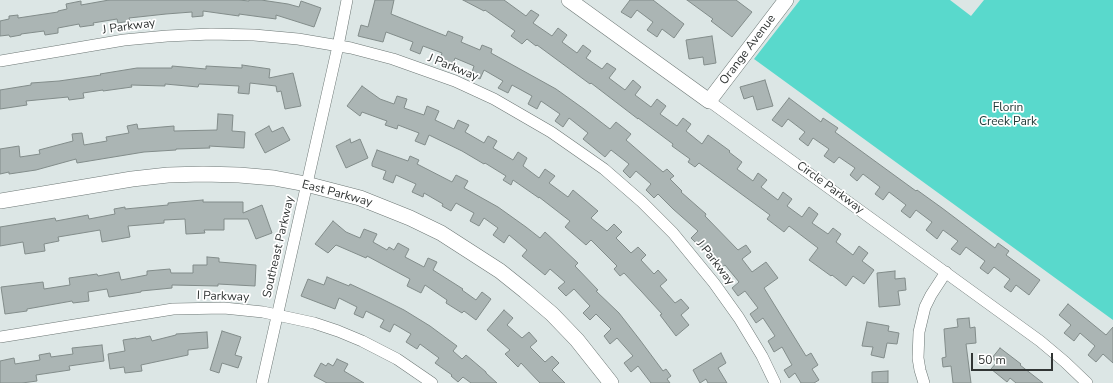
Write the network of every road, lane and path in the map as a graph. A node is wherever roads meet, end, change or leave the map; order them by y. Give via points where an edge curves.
1 (346, 0) edge
2 (569, 0) edge
3 (782, 2) edge
4 (338, 46) junction
5 (0, 61) edge
6 (709, 101) junction
7 (306, 184) junction
8 (0, 201) edge
9 (946, 272) junction
10 (277, 314) junction
11 (0, 337) edge
12 (262, 383) edge
13 (432, 383) edge
14 (612, 383) edge
15 (776, 383) edge
16 (924, 383) edge
17 (1087, 383) edge

1 - 4 street, Southeast Parkway
2 - 6 street, Circle Parkway
3 - 6 street, Orange Avenue
4 - 5 street, J Parkway via 298,39 211,34 124,40
4 - 7 street, Southeast Parkway
4 - 15 street, J Parkway via 414,66 494,99 551,132 604,169 642,202 672,233 714,283 743,325
6 - 9 street, Circle Parkway
7 - 8 street, East Parkway via 239,175 168,175
7 - 10 street, Southeast Parkway
7 - 14 street, East Parkway via 360,198 399,213 442,233 470,251 500,271 552,314
9 - 16 street via 925,307 918,332 918,358
9 - 17 street, Circle Parkway via 1040,341
10 - 11 street, I Parkway via 224,308 173,309
10 - 12 street, Southeast Parkway
10 - 13 street, I Parkway via 314,323 362,341 397,359

